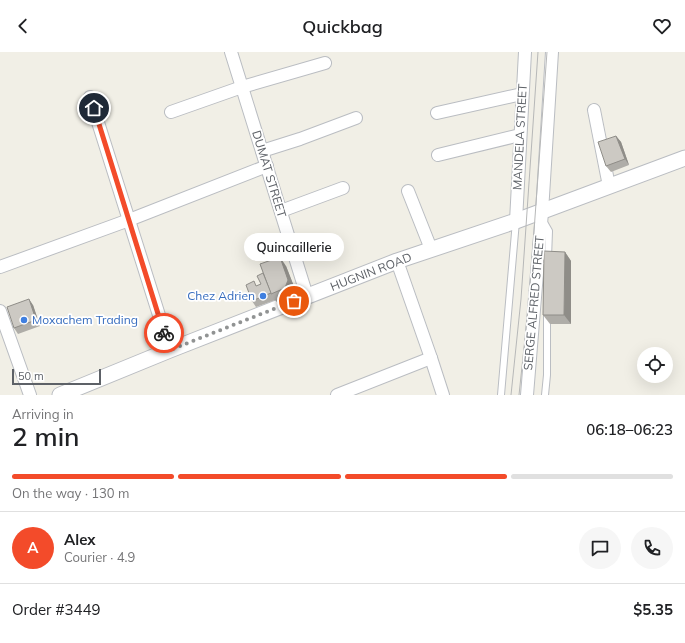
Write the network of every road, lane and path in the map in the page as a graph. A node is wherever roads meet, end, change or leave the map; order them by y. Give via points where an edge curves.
1 (231, 52) edge
2 (525, 52) edge
3 (552, 52) edge
4 (324, 63) dead end
5 (242, 87) junction
6 (522, 94) junction
7 (90, 97) dead end
8 (594, 110) dead end
9 (171, 112) dead end
10 (437, 113) dead end
11 (356, 118) dead end
12 (520, 136) junction
13 (262, 151) junction
14 (438, 155) dead end
15 (685, 158) edge
16 (267, 166) junction
17 (609, 186) junction
18 (342, 188) dead end
19 (408, 191) dead end
20 (281, 211) junction
21 (541, 217) junction
22 (129, 220) junction
23 (516, 221) junction
24 (431, 250) junction
25 (397, 261) junction
26 (548, 261) edge
27 (0, 267) edge
28 (308, 296) junction
29 (547, 308) edge
30 (0, 312) edge
31 (170, 350) junction
32 (431, 358) junction
33 (360, 391) edge
34 (30, 395) edge
35 (60, 395) edge
36 (337, 395) edge
37 (443, 395) edge
38 (501, 395) edge
39 (527, 395) edge
40 (545, 395) edge

1 - 5 street, DUMAT STREET
2 - 6 street, MANDELA STREET
3 - 21 street, SERGE ALFRED STREET
4 - 5 street
5 - 9 street
5 - 13 street, DUMAT STREET
6 - 10 street
6 - 12 street, MANDELA STREET
7 - 22 street
8 - 17 street
11 - 13 street
12 - 14 street
12 - 23 street, MANDELA STREET
13 - 16 street, DUMAT STREET
15 - 17 street, HUGNIN ROAD
16 - 20 street, DUMAT STREET
16 - 22 street
17 - 21 street, HUGNIN ROAD
18 - 20 street
19 - 24 street
20 - 28 street, DUMAT STREET
21 - 23 street, HUGNIN ROAD
21 - 26 lane via 549,231
21 - 39 street, SERGE ALFRED STREET
22 - 27 street
22 - 31 street
23 - 24 street, HUGNIN ROAD
23 - 38 lane
24 - 25 street, HUGNIN ROAD
25 - 28 street, HUGNIN ROAD
25 - 32 street
28 - 31 street, HUGNIN ROAD
29 - 40 lane
30 - 34 street
31 - 35 street, HUGNIN ROAD
32 - 33 street
32 - 37 street
33 - 36 street

